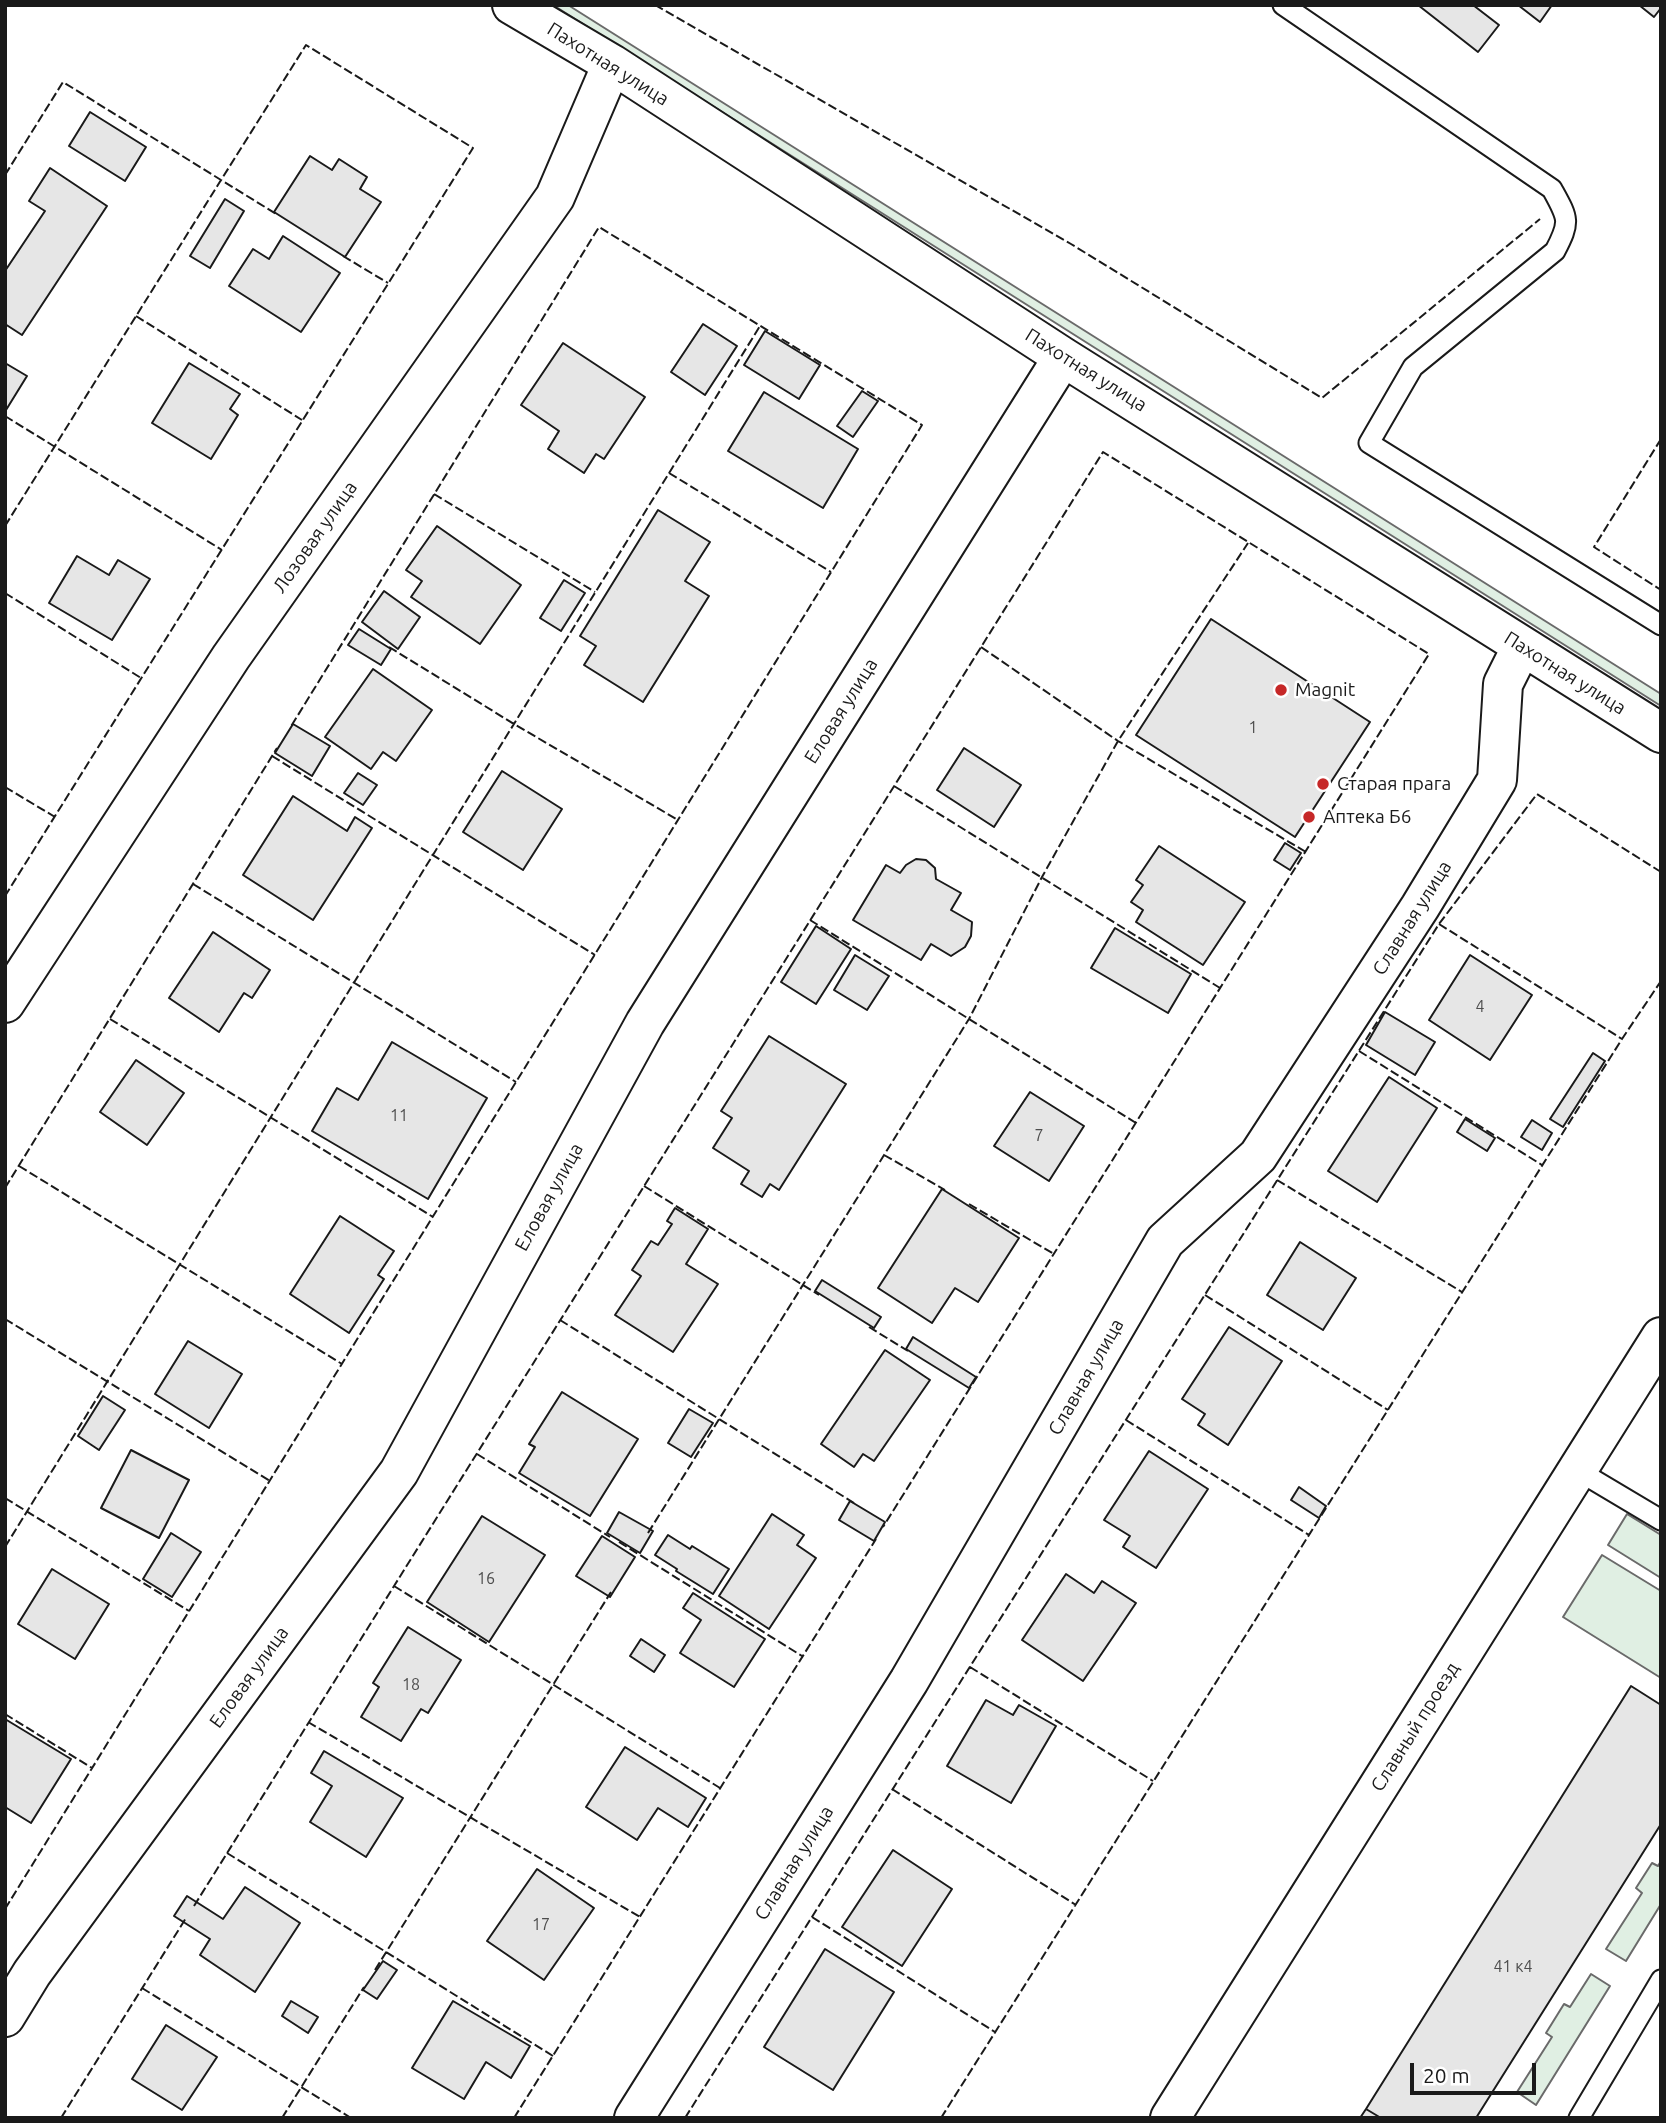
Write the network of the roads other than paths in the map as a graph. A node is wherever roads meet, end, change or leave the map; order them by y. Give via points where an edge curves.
1 (512, 5) edge
2 (1283, 5) edge
3 (611, 64) junction
4 (1063, 357) junction
5 (1661, 625) edge
6 (1522, 646) junction
7 (1661, 733) edge
8 (5, 1003) edge
9 (1661, 1336) edge
10 (1577, 1471) junction
11 (1661, 1520) edge
12 (1661, 1980) edge
13 (5, 2017) edge
14 (634, 2118) edge
15 (1170, 2118) edge
16 (1579, 2118) edge

1 - 3 street, Пахотная улица
2 - 5 lane via 1552,189 1567,215 1555,251 1413,367 1369,443
3 - 4 street, Пахотная улица
3 - 8 street, Лозовая улица via 555,197 231,657
4 - 6 street, Пахотная улица
4 - 13 street, Еловая улица via 645,1023 398,1472 32,1973
6 - 7 street, Пахотная улица
6 - 14 street, Славная улица via 1503,684 1497,780 1258,1156 1165,1241 909,1681
9 - 10 street, Славный проезд
10 - 11 lane
10 - 15 street, Славный проезд
12 - 16 lane

